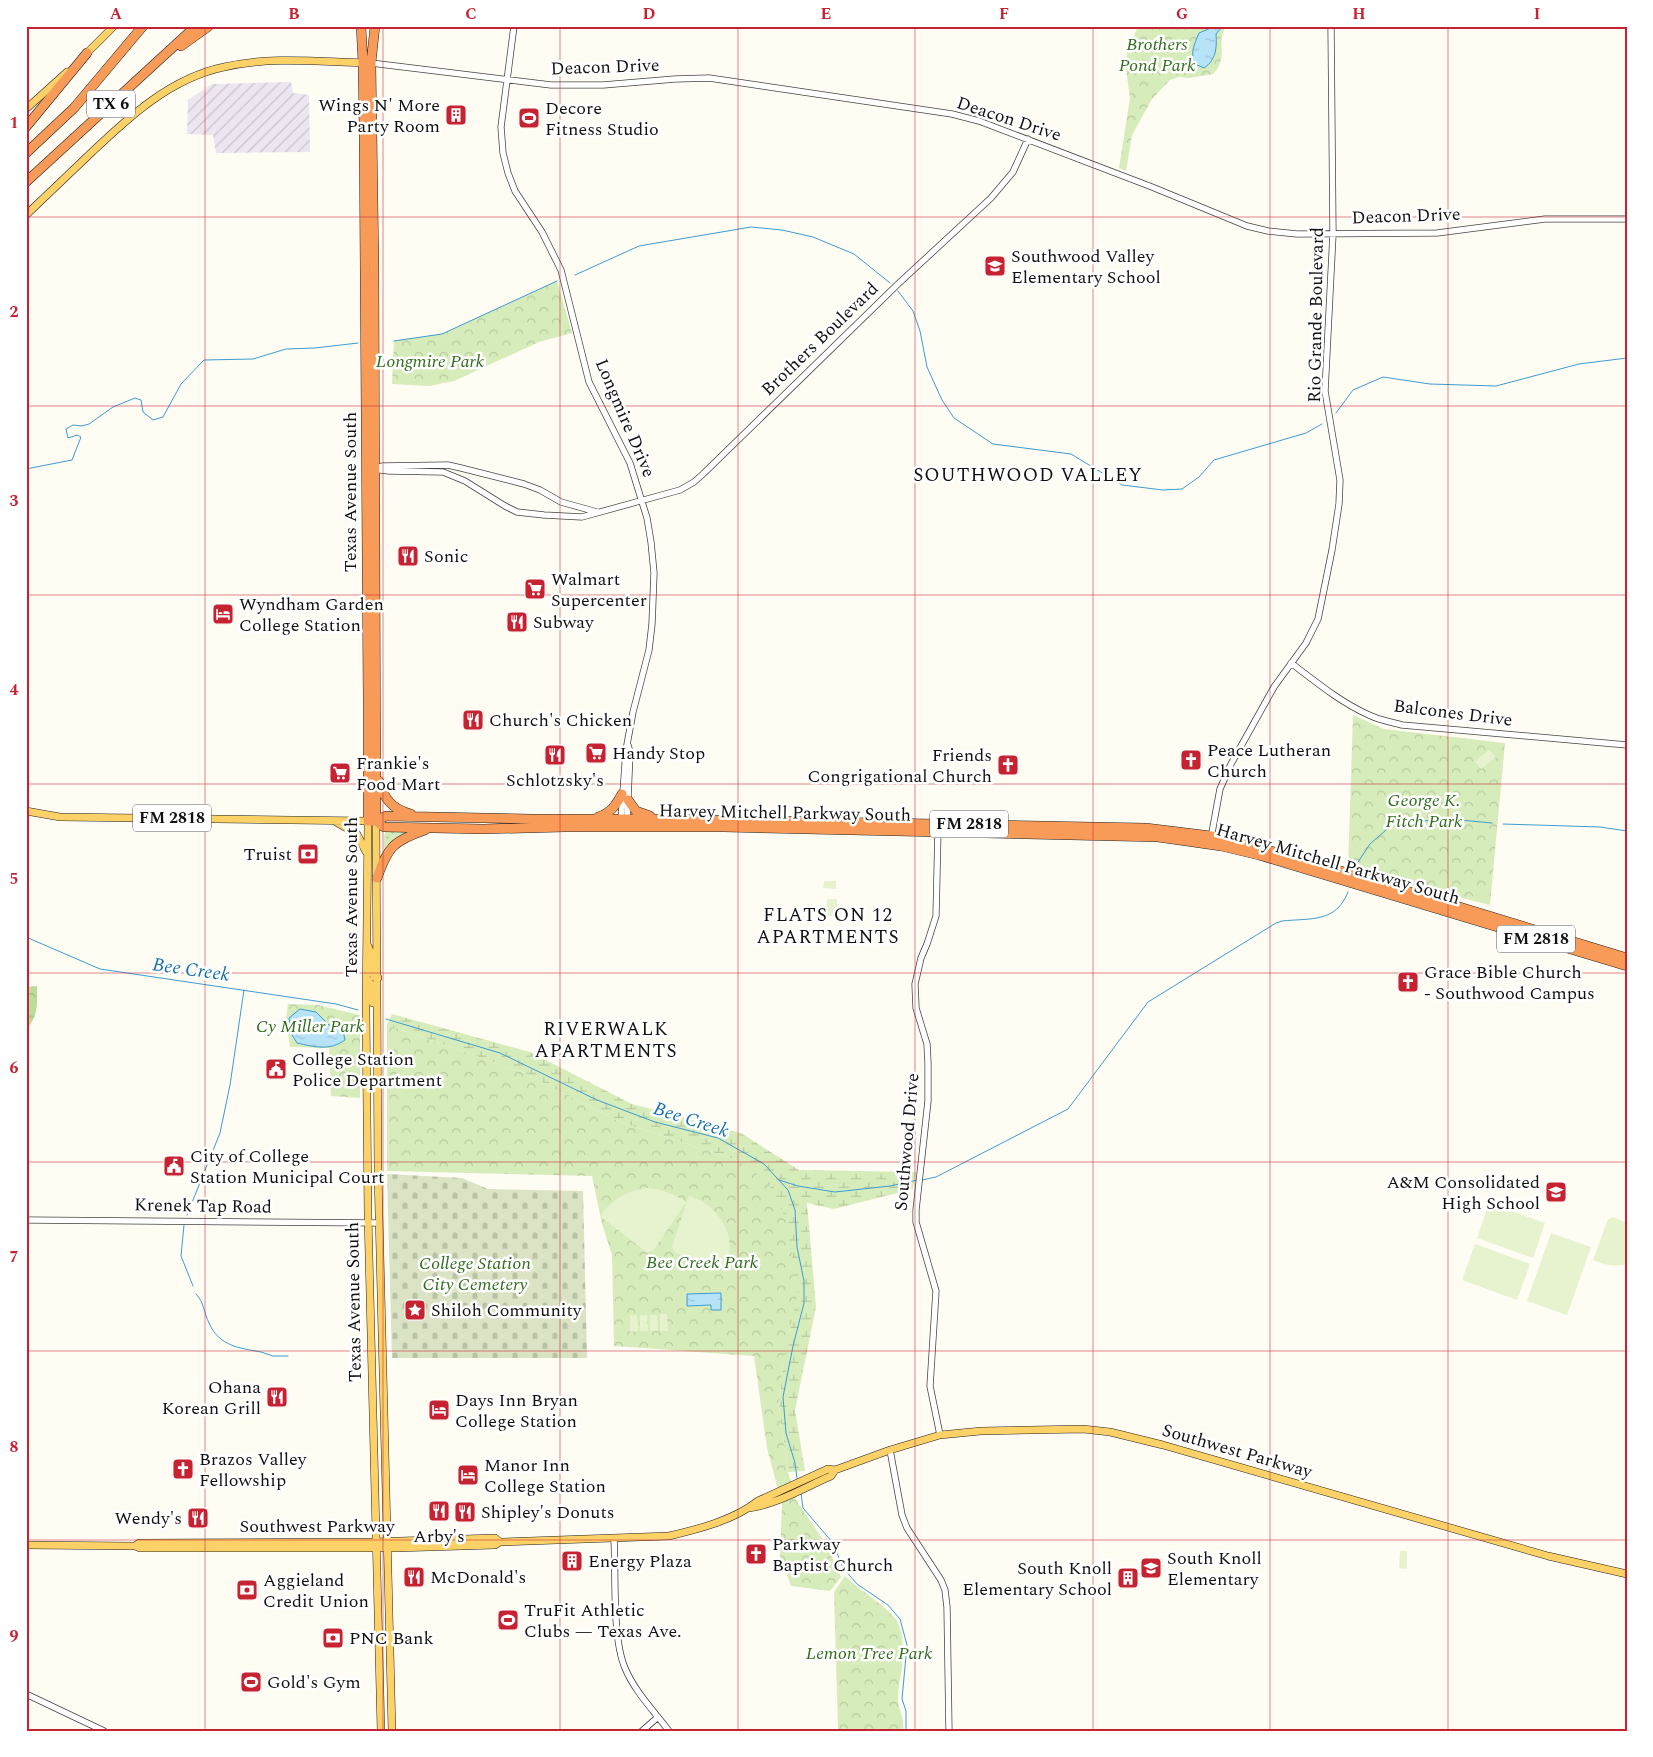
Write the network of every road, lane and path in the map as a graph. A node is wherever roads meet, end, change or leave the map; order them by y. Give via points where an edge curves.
1 (114, 26) edge
2 (143, 26) edge
3 (196, 26) edge
4 (209, 26) edge
5 (361, 26) edge
6 (375, 26) edge
7 (514, 26) edge
8 (1331, 26) edge
9 (87, 53) junction
10 (367, 63) junction
11 (148, 69) junction
12 (508, 80) junction
13 (26, 108) edge
14 (26, 127) edge
15 (364, 131) junction
16 (1028, 139) junction
17 (373, 146) junction
18 (26, 153) edge
19 (26, 182) edge
20 (26, 215) edge
21 (1627, 219) edge
22 (1333, 234) junction
23 (364, 257) junction
24 (374, 266) junction
25 (370, 469) junction
26 (642, 502) junction
27 (599, 512) junction
28 (1292, 663) junction
29 (1627, 745) edge
30 (376, 770) junction
31 (625, 797) junction
32 (26, 811) edge
33 (420, 817) junction
34 (591, 819) junction
35 (662, 819) junction
36 (334, 820) junction
37 (372, 821) junction
38 (624, 823) junction
39 (938, 827) junction
40 (432, 828) junction
41 (1211, 840) junction
42 (367, 856) junction
43 (377, 878) junction
44 (1499, 919) junction
45 (1488, 924) junction
46 (366, 944) junction
47 (1627, 958) edge
48 (1627, 966) edge
49 (378, 978) junction
50 (367, 979) junction
51 (378, 1020) junction
52 (26, 1220) edge
53 (368, 1223) junction
54 (379, 1223) junction
55 (373, 1421) junction
56 (384, 1421) junction
57 (940, 1435) junction
58 (890, 1450) junction
59 (614, 1539) junction
60 (260, 1541) junction
61 (218, 1542) junction
62 (304, 1542) junction
63 (387, 1544) junction
64 (26, 1545) edge
65 (376, 1545) junction
66 (134, 1546) junction
67 (289, 1548) junction
68 (198, 1549) junction
69 (242, 1549) junction
70 (1627, 1574) edge
71 (26, 1694) edge
72 (658, 1717) junction
73 (104, 1731) edge
74 (381, 1731) edge
75 (392, 1731) edge
76 (642, 1731) edge
77 (669, 1731) edge
78 (949, 1731) edge

1 - 9 main road
2 - 18 highway, TX 6 via 74,108
3 - 11 highway, TX 6
4 - 11 highway
5 - 10 highway
6 - 10 highway
7 - 12 street, Longmire Drive
8 - 22 street, Rio Grande Boulevard
9 - 13 main road
9 - 14 highway
10 - 12 street, Deacon Drive
10 - 15 highway, Texas Avenue South
10 - 17 highway, Texas Avenue South
10 - 20 main road via 267,61 224,66 184,81 133,114
11 - 19 highway, TX 6
12 - 16 street, Deacon Drive via 602,85 690,78 728,80 952,114
12 - 26 street, Longmire Drive via 501,127 508,173 520,201 547,239 561,270 589,382 630,463
15 - 17 highway
15 - 23 highway, Texas Avenue South
16 - 22 street, Deacon Drive via 1247,226 1297,234
16 - 26 street, Brothers Boulevard via 1013,172 991,198 893,288 703,474 680,490
17 - 24 highway, Texas Avenue South
21 - 22 street, Deacon Drive via 1545,220 1437,233
22 - 28 street, Rio Grande Boulevard via 1325,391 1339,467 1339,504 1318,619
23 - 24 highway
23 - 25 highway, Texas Avenue South
24 - 25 highway, Texas Avenue South
25 - 27 street, Brothers Boulevard via 383,466 461,468 524,484 561,502
25 - 27 street, Brothers Boulevard via 453,474 510,509 523,513 582,517
25 - 30 highway, Texas Avenue South
25 - 37 highway, Texas Avenue South
26 - 27 street, Brothers Boulevard
26 - 31 street, Longmire Drive via 651,542 653,608 649,650 633,712 624,767
28 - 29 street, Balcones Drive via 1350,706 1402,725
28 - 41 street, Rio Grande Boulevard via 1274,687 1230,764 1220,790
30 - 33 highway via 388,802 401,812
30 - 37 highway, Texas Avenue South
31 - 34 highway via 608,813
31 - 35 highway via 640,813
31 - 38 street, Longmire Drive
32 - 36 main road, Harvey Mitchell Parkway South / FM 2818 via 60,817
33 - 34 highway, Harvey Mitchell Parkway South / FM 2818
33 - 37 highway, Harvey Mitchell Parkway South / FM 2818 via 384,816
34 - 38 highway, Harvey Mitchell Parkway South / FM 2818
35 - 38 highway, Harvey Mitchell Parkway South / FM 2818
35 - 39 highway, Harvey Mitchell Parkway South / FM 2818
36 - 37 main road, Harvey Mitchell Parkway South / FM 2818
36 - 42 main road via 357,834
37 - 40 highway, Harvey Mitchell Parkway South / FM 2818 via 384,827
37 - 42 main road, Texas Avenue South
37 - 43 main road, Texas Avenue South
38 - 39 highway, Harvey Mitchell Parkway South / FM 2818
38 - 40 highway, Harvey Mitchell Parkway South / FM 2818
39 - 41 highway, Harvey Mitchell Parkway South / FM 2818
39 - 57 street, Southwood Drive via 936,916 917,973 915,997 927,1044 928,1063 928,1101 916,1222 936,1291 930,1386
40 - 43 highway via 406,836 393,845 383,859
41 - 44 highway, Harvey Mitchell Parkway South / FM 2818 via 1250,844
41 - 45 highway, Harvey Mitchell Parkway South / FM 2818
42 - 46 main road, Texas Avenue South
43 - 49 main road, Texas Avenue South
44 - 45 highway
44 - 47 highway, Harvey Mitchell Parkway South / FM 2818
45 - 48 highway, Harvey Mitchell Parkway South / FM 2818
46 - 49 main road via 372,953 372,972
46 - 50 main road, Texas Avenue South
49 - 51 main road, Texas Avenue South
50 - 51 main road via 373,987 373,1012
50 - 53 main road, Texas Avenue South
51 - 54 main road, Texas Avenue South
52 - 53 street, Krenek Tap Road
53 - 54 street, Krenek Tap Road
53 - 55 main road, Texas Avenue South
54 - 56 main road, Texas Avenue South
55 - 56 main road
55 - 65 main road, Texas Avenue South
56 - 63 main road, Texas Avenue South
57 - 58 main road, Southwest Parkway
57 - 70 main road, Southwest Parkway via 1020,1430 1110,1432 1548,1556
58 - 59 main road, Southwest Parkway via 835,1470 828,1469 709,1524 669,1536
58 - 78 street via 907,1528 945,1590
59 - 63 main road, Southwest Parkway via 500,1542 495,1538
59 - 72 street via 621,1656 631,1680
60 - 61 main road, Southwest Parkway
60 - 62 main road, Southwest Parkway
60 - 69 main road via 255,1545 244,1545
61 - 66 main road, Southwest Parkway via 139,1542
61 - 68 main road
62 - 65 main road, Southwest Parkway
62 - 67 main road
63 - 65 main road, Southwest Parkway
63 - 75 main road, Texas Avenue South
64 - 66 main road, Southwest Parkway
65 - 67 main road, Southwest Parkway
65 - 74 main road, Texas Avenue South
66 - 68 main road, Southwest Parkway
67 - 69 main road, Southwest Parkway
68 - 69 main road, Southwest Parkway
71 - 73 street
72 - 76 street
72 - 77 street

